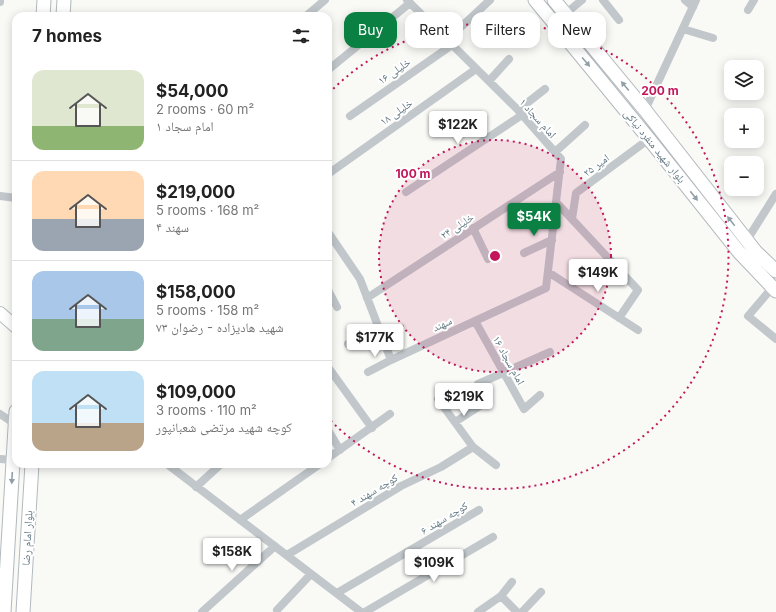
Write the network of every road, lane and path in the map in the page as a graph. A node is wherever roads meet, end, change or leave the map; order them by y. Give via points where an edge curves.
1 (44, 0) edge
2 (64, 0) edge
3 (325, 0) edge
4 (490, 0) edge
5 (535, 0) edge
6 (554, 0) edge
7 (582, 0) edge
8 (603, 0) edge
9 (685, 0) edge
10 (754, 0) edge
11 (408, 1) edge
12 (694, 3) edge
13 (748, 10) dead end
14 (43, 12) edge
15 (63, 12) edge
16 (311, 12) edge
17 (419, 12) edge
18 (563, 12) edge
19 (567, 12) edge
20 (619, 20) dead end
21 (463, 28) edge
22 (683, 29) junction
23 (713, 38) dead end
24 (441, 48) edge
25 (455, 48) edge
26 (593, 48) edge
27 (509, 59) dead end
28 (332, 67) edge
29 (476, 69) junction
30 (488, 81) junction
31 (545, 89) dead end
32 (645, 110) junction
33 (520, 113) junction
34 (350, 116) dead end
35 (586, 125) dead end
36 (661, 130) junction
37 (649, 139) junction
38 (555, 152) junction
39 (332, 171) edge
40 (560, 172) junction
41 (406, 192) dead end
42 (776, 194) edge
43 (0, 196) edge
44 (12, 198) edge
45 (556, 202) junction
46 (572, 219) junction
47 (473, 228) junction
48 (332, 238) edge
49 (552, 240) junction
50 (747, 240) junction
51 (524, 253) dead end
52 (488, 259) dead end
53 (776, 271) edge
54 (548, 272) junction
55 (546, 288) joint
56 (774, 289) edge
57 (332, 298) edge
58 (367, 298) junction
59 (337, 307) dead end
60 (0, 313) edge
61 (619, 318) junction
62 (475, 321) junction
63 (12, 324) edge
64 (638, 330) dead end
65 (381, 336) junction
66 (776, 339) edge
67 (348, 344) dead end
68 (550, 352) dead end
69 (391, 360) junction
70 (368, 372) dead end
71 (332, 373) edge
72 (504, 373) junction
73 (478, 384) dead end
74 (540, 395) dead end
75 (438, 399) dead end
76 (483, 404) dead end
77 (0, 414) edge
78 (390, 414) dead end
79 (12, 422) edge
80 (455, 422) junction
81 (372, 428) junction
82 (332, 437) edge
83 (12, 438) edge
84 (473, 446) junction
85 (340, 450) junction
86 (332, 455) edge
87 (7, 460) edge
88 (496, 465) dead end
89 (32, 468) edge
90 (172, 468) edge
91 (217, 468) edge
92 (314, 468) edge
93 (196, 487) junction
94 (479, 510) dead end
95 (240, 520) junction
96 (493, 537) dead end
97 (275, 546) junction
98 (287, 555) junction
99 (311, 574) junction
100 (512, 582) dead end
101 (541, 592) dead end
102 (337, 593) junction
103 (501, 596) junction
104 (277, 610) dead end
105 (4, 612) edge
106 (23, 612) edge
107 (202, 612) edge
108 (362, 612) edge
109 (365, 612) edge
110 (478, 612) edge
111 (517, 612) edge
112 (522, 612) edge

1 - 14 main road
2 - 15 main road
3 - 16 street
4 - 21 street, خلیلی ۱۶
5 -> 37 main road, بلوار شهید منفرد نیاکی
6 - 18 main road, بلوار شهید منفرد نیاکی
7 - 19 street
8 - 20 street
9 - 12 street
10 - 13 street
11 - 17 street, امام سجاد ۱
11 - 28 street
12 - 22 street
22 - 23 street
22 - 32 street
24 - 34 street, خلیلی ۱۶
25 - 29 street, امام سجاد ۱
32 -> 26 main road, بلوار شهید منفرد نیاکی
27 - 30 street
29 - 30 street, امام سجاد ۱
29 - 39 street, خلیلی ۱۸
30 - 33 street, امام سجاد ۱
31 - 33 street
32 - 36 main road, بلوار شهید منفرد نیاکی
33 - 38 street, امام سجاد ۱
33 - 41 street
35 - 38 street
36 - 37 main road
50 -> 36 main road, بلوار شهید منفرد نیاکی
37 - 46 street, امیر ۲۵ via 576,193
37 -> 56 main road, بلوار شهید منفرد نیاکی via 739,252
38 - 40 street, امام سجاد ۱ via 561,159
40 - 45 street, امام سجاد ۱
40 - 47 street, خلیلی ۲۴
42 - 50 street
43 - 44 street
45 - 46 street
45 - 49 street, امام سجاد ۱
46 - 61 street via 638,290
47 - 52 street
47 - 58 street, خلیلی ۲۴
48 - 58 street via 360,278
49 - 51 street
49 - 54 street, امام سجاد ۱
50 - 53 main road, بلوار شهید منفرد نیاکی
54 - 55 street, امام سجاد ۱
54 - 61 street
55 - 62 street, سهند
56 - 66 street via 748,316
57 - 59 street
58 - 65 street
60 - 63 main road
61 - 64 street
62 - 69 street, سهند
62 - 72 street, امام سجاد ۱۶
65 - 67 street
65 - 69 street
68 - 72 street
69 - 70 street, سهند
71 - 81 street
72 - 73 street
72 - 74 street, امام سجاد ۱۶ via 524,409
75 - 80 street
76 - 80 street
77 - 79 street
78 - 81 street
80 - 84 street
81 - 85 street
82 - 85 street
83 - 87 main road, بلوار امام رضا
84 - 88 street
84 - 98 street, کوچه سهند ۴
85 - 86 street
87 -> 105 main road, بلوار امام رضا
89 - 106 main road, بلوار امام رضا
90 - 93 street
91 - 93 street
92 - 95 street
93 - 95 street
94 - 102 street, کوچه سهند ۶
95 - 97 street
96 - 109 street
97 - 98 street
97 - 107 street
98 - 99 street
99 - 102 street
99 - 104 street
100 - 103 street
101 - 112 street
102 - 108 street
103 - 110 street
103 - 111 street

